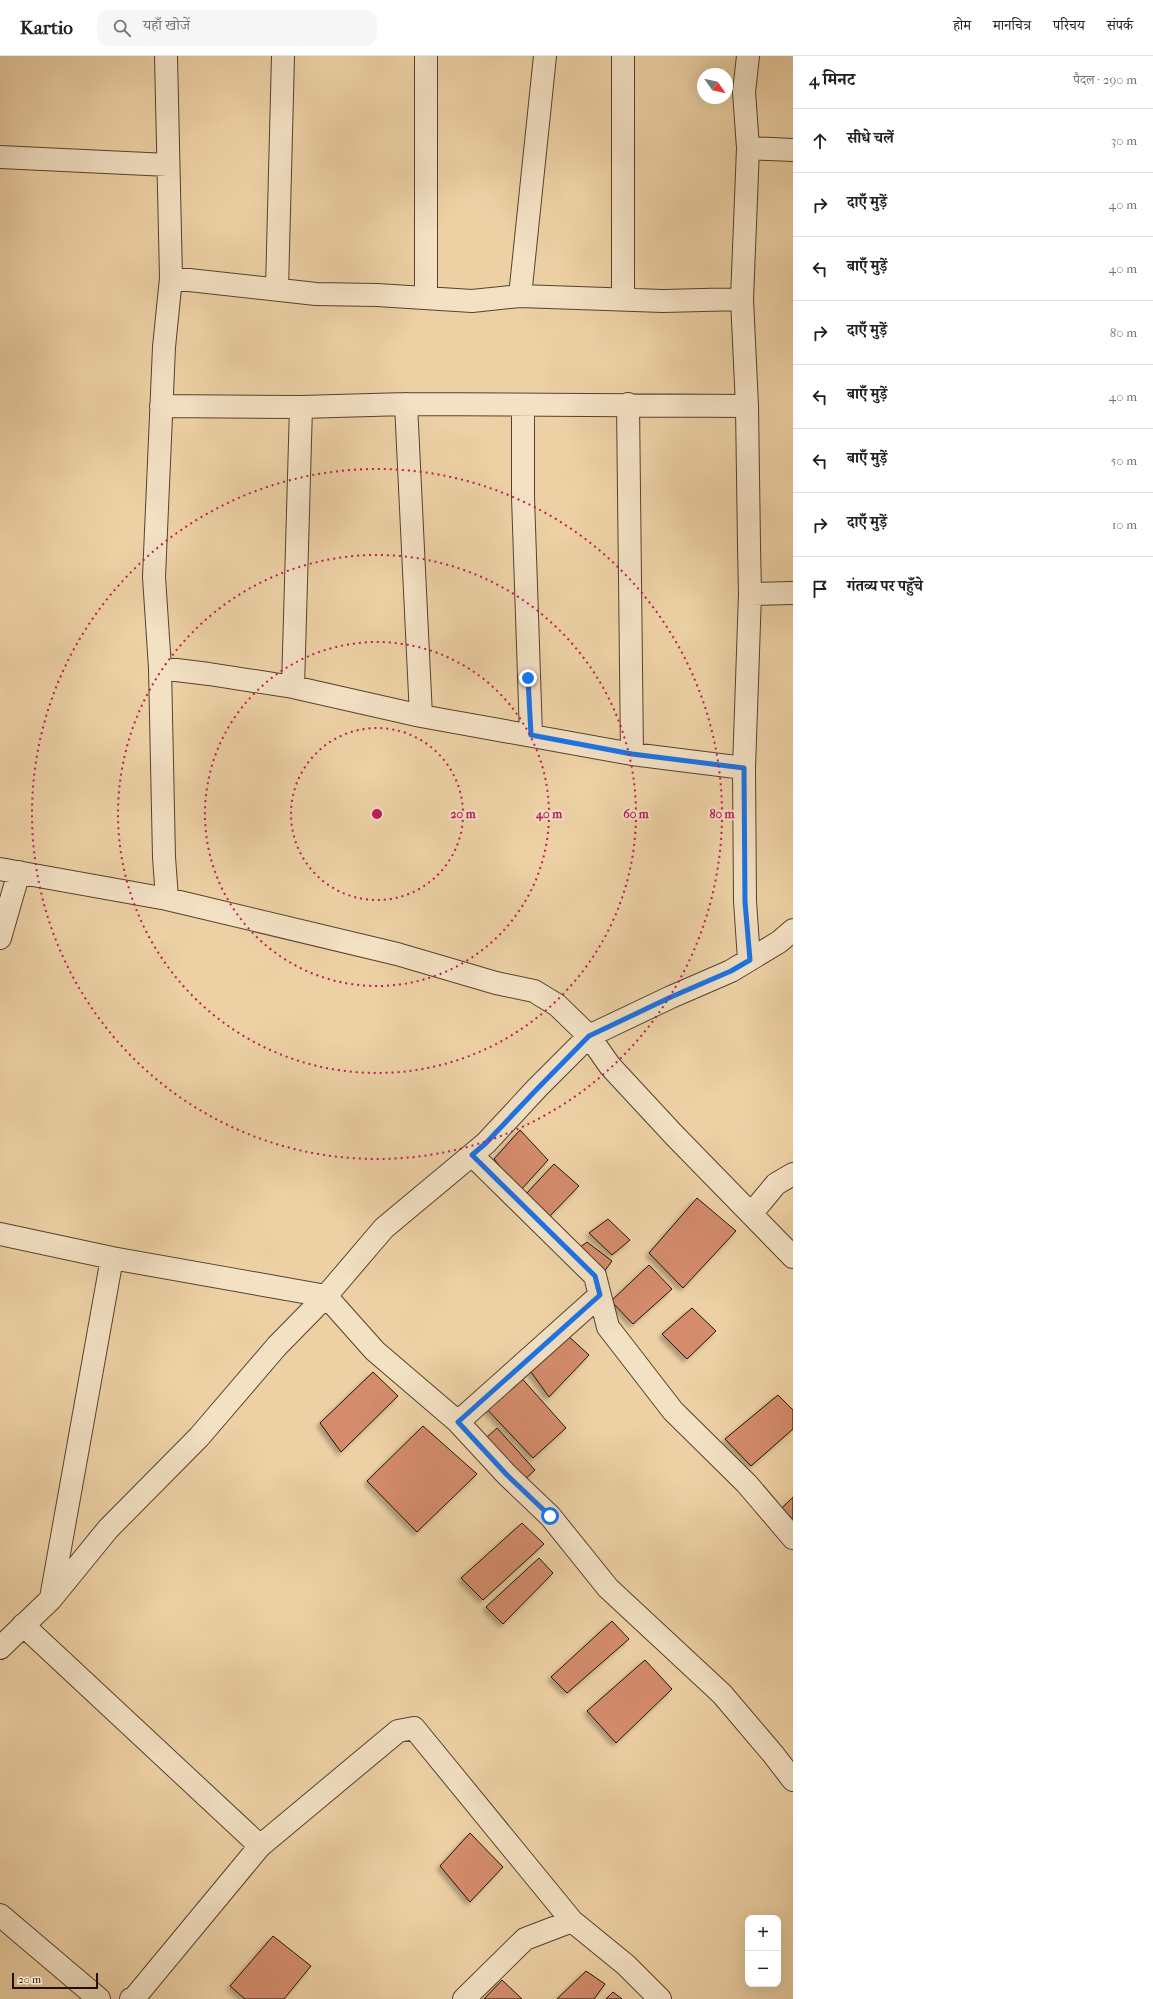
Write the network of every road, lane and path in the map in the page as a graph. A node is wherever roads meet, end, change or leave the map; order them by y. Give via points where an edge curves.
1 (166, 56) edge
2 (283, 56) edge
3 (426, 56) edge
4 (545, 56) edge
5 (623, 56) edge
6 (748, 56) edge
7 (748, 148) junction
8 (793, 150) edge
9 (0, 157) edge
10 (168, 165) junction
11 (171, 278) junction
12 (277, 289) junction
13 (520, 296) junction
14 (426, 297) junction
15 (623, 299) junction
16 (742, 299) junction
17 (406, 404) junction
18 (628, 404) junction
19 (523, 405) junction
20 (161, 406) junction
21 (747, 406) junction
22 (301, 407) junction
23 (793, 593) edge
24 (750, 594) junction
25 (160, 668) junction
26 (294, 687) junction
27 (421, 716) junction
28 (531, 735) junction
29 (632, 754) junction
30 (744, 768) junction
31 (10, 870) edge
32 (167, 899) junction
33 (793, 930) edge
34 (0, 938) edge
35 (750, 960) junction
36 (589, 1036) junction
37 (472, 1155) junction
38 (793, 1174) edge
39 (751, 1214) junction
40 (0, 1234) edge
41 (793, 1257) edge
42 (112, 1258) junction
43 (600, 1295) junction
44 (326, 1296) junction
45 (458, 1422) junction
46 (793, 1538) edge
47 (51, 1599) junction
48 (23, 1625) junction
49 (0, 1648) edge
50 (793, 1780) edge
51 (260, 1846) junction
52 (0, 1915) edge
53 (572, 1921) junction
54 (100, 1999) edge
55 (131, 1999) edge
56 (464, 1999) edge
57 (660, 1999) edge

1 - 10 street
2 - 12 street
3 - 14 street
4 - 13 street
5 - 15 street
6 - 7 street via 744,92
7 - 8 street
7 - 16 street
9 - 10 street
10 - 11 street
11 - 12 street
11 - 20 street
12 - 14 street via 316,294
13 - 14 street via 472,300
13 - 15 street
15 - 16 street
16 - 21 street
17 - 19 street
17 - 22 street
17 - 27 street
18 - 19 street
18 - 21 street
18 - 29 street
19 - 28 street via 523,497
20 - 22 street
20 - 25 street via 154,577
21 - 24 street
22 - 26 street
23 - 24 street
24 - 30 street
25 - 26 street
25 - 32 street
26 - 27 street
27 - 28 street
28 - 29 street
29 - 30 street
30 - 35 street via 745,902
31 - 32 street
31 - 34 street
32 - 36 street via 397,954 496,983 534,991 557,1005
33 - 35 street
35 - 36 street
36 - 37 street
36 - 39 street via 610,1066
37 - 43 street via 595,1276
37 - 44 street via 384,1228
38 - 39 street via 776,1184
39 - 41 street
40 - 42 street
42 - 44 street
42 - 47 street
43 - 45 street
43 - 46 street via 608,1327 672,1411 747,1484
44 - 45 street via 375,1351
44 - 47 street via 277,1346 199,1437 108,1529
45 - 50 street via 507,1475 550,1516 608,1588 722,1694
47 - 48 street
48 - 49 street
48 - 51 street
51 - 53 street via 398,1731 414,1728
51 - 55 street
52 - 54 street
53 - 56 street via 525,1939
53 - 57 street via 626,1965

